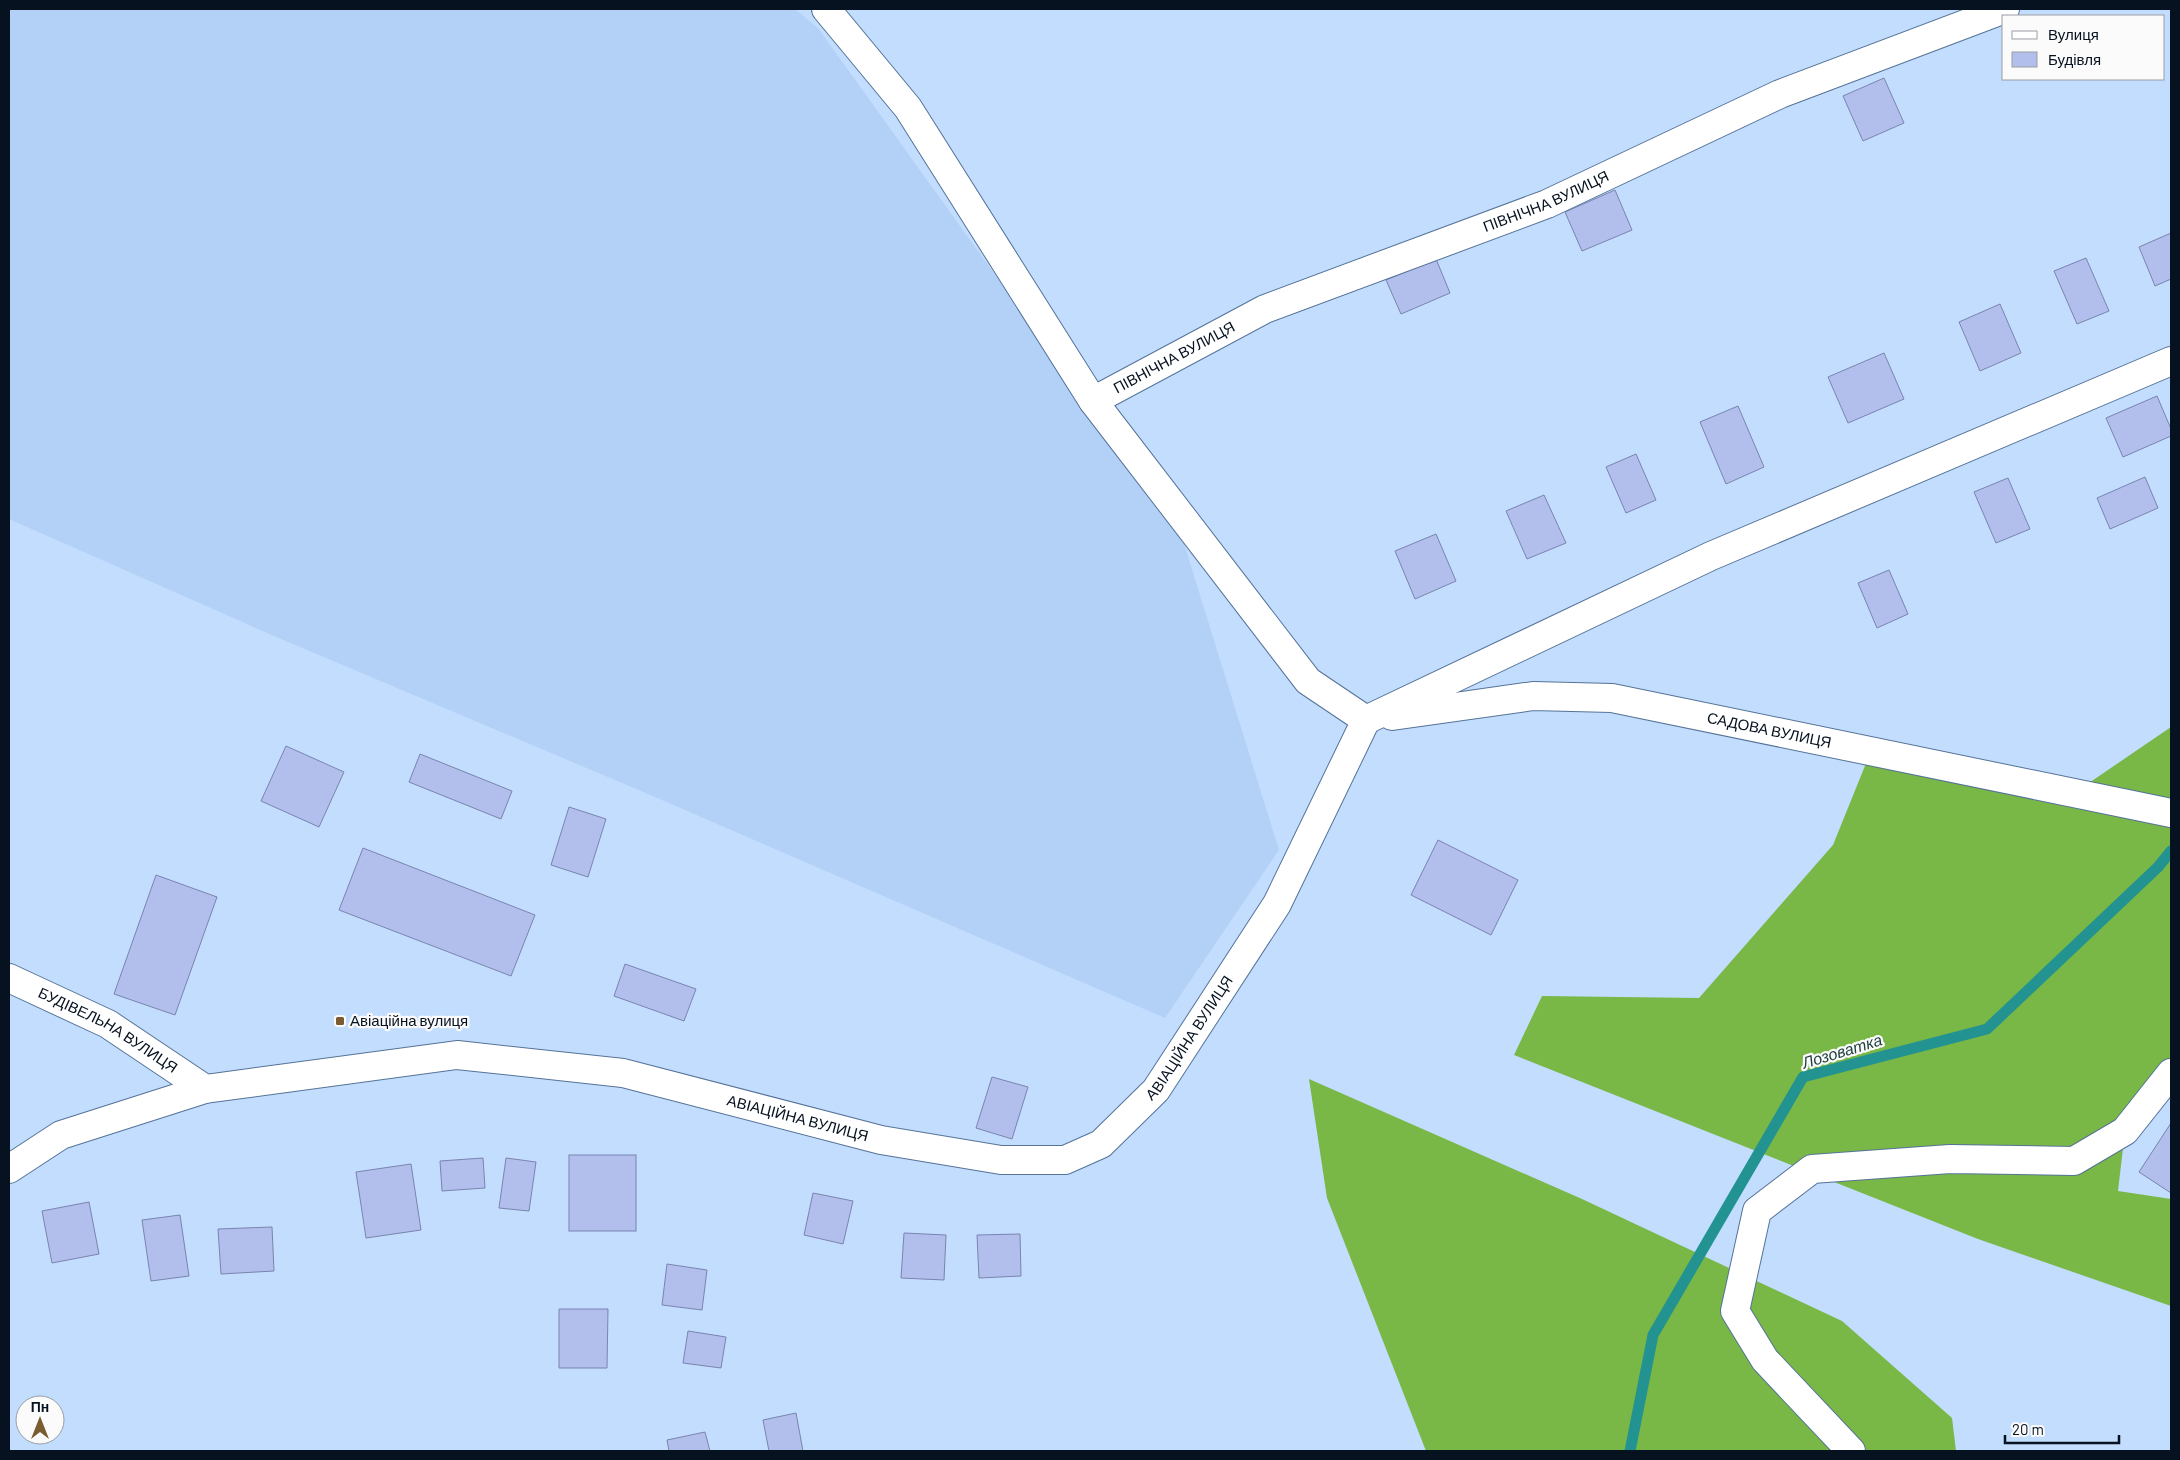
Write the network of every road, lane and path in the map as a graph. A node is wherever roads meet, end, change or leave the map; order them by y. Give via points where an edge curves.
1 (826, 9) edge
2 (2005, 9) edge
3 (2171, 361) edge
4 (1093, 401) junction
5 (1366, 720) junction
6 (2171, 813) edge
7 (9, 978) edge
8 (2171, 1073) edge
9 (205, 1088) junction
10 (9, 1169) edge
11 (1851, 1451) edge

1 - 4 street via 908,108
2 - 4 street, ПІВНІЧНА ВУЛИЦЯ via 1780,94 1547,204 1265,309
3 - 5 street via 1711,556
4 - 5 street via 1308,681
5 - 6 street, САДОВА ВУЛИЦЯ via 1533,696 1612,698
5 - 9 street, АВІАЦІЙНА ВУЛИЦЯ via 1277,904 1156,1090 1101,1144 1065,1160 1001,1160 881,1140 623,1073 457,1055
7 - 9 street, БУДІВЕЛЬНА ВУЛИЦЯ via 108,1024
8 - 11 street via 2125,1131 2074,1161 1950,1159 1812,1169 1757,1212 1735,1311 1765,1360
9 - 10 street, АВІАЦІЙНА ВУЛИЦЯ via 61,1134

